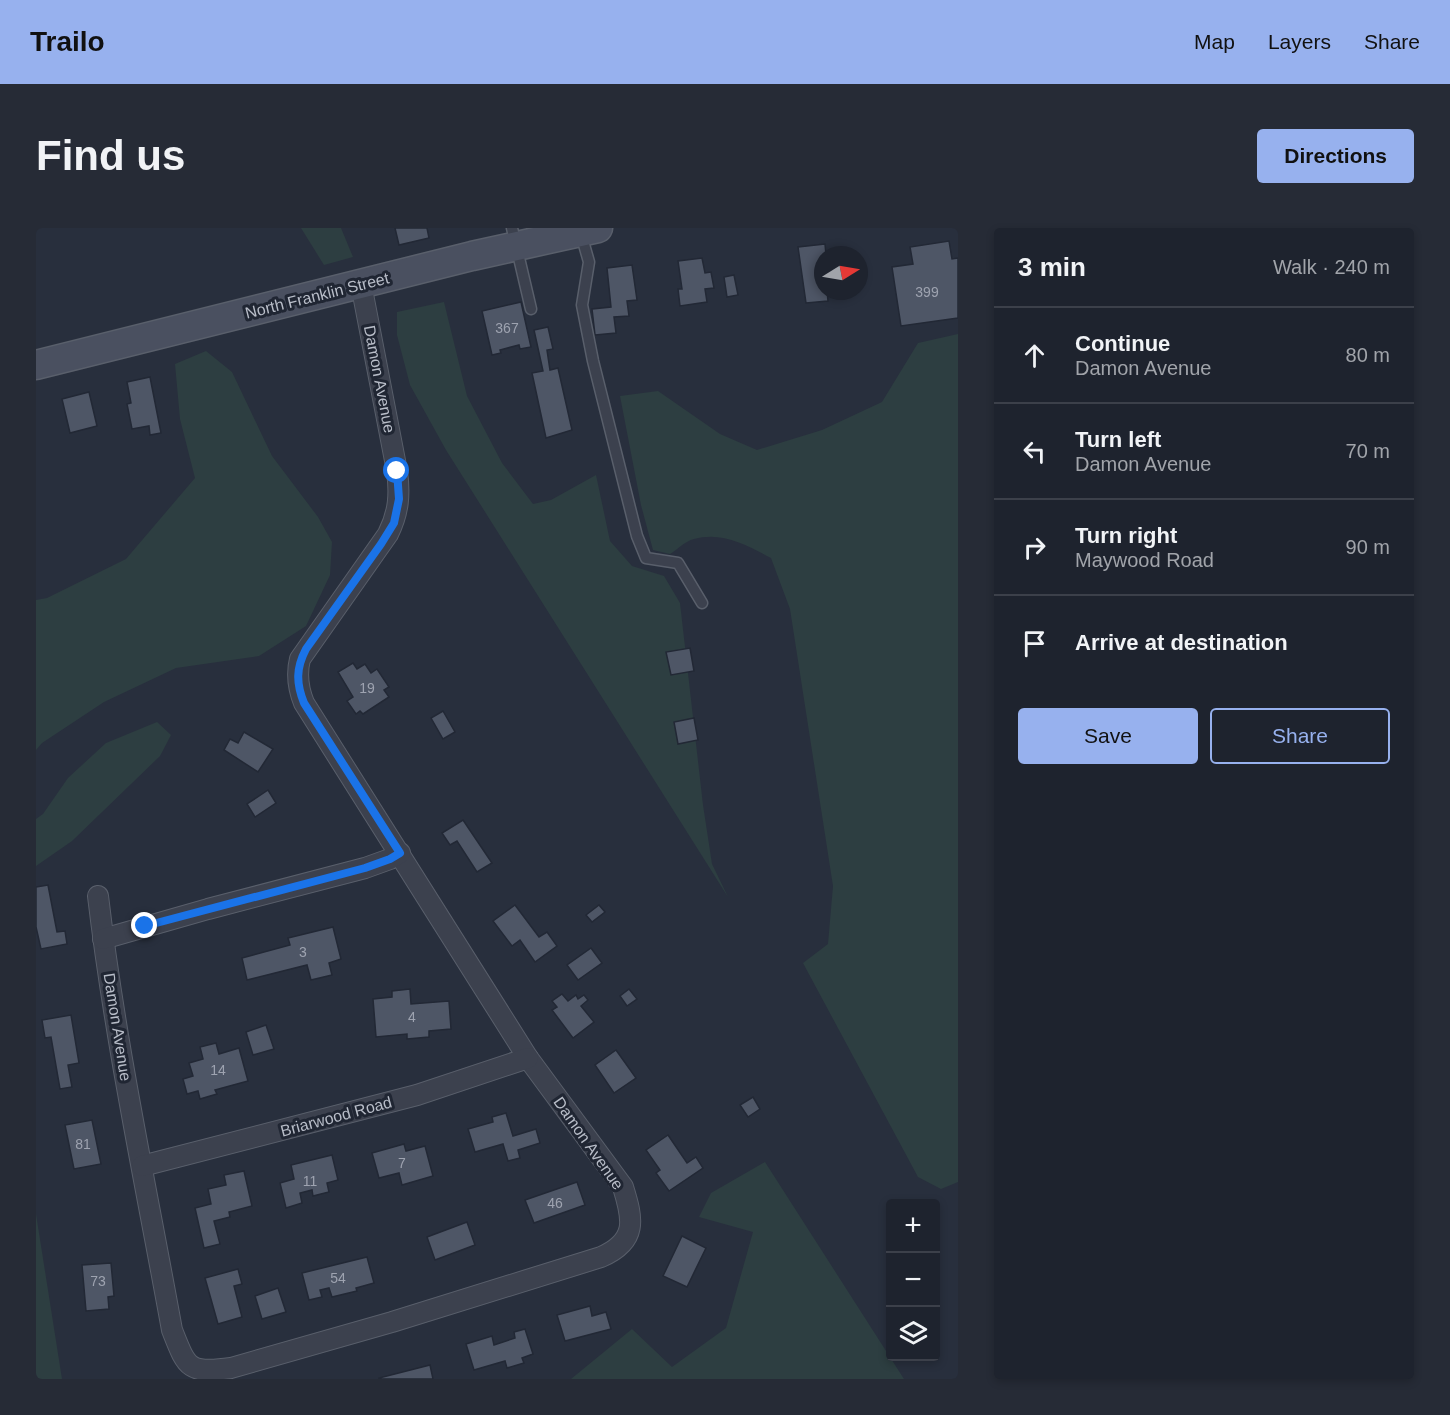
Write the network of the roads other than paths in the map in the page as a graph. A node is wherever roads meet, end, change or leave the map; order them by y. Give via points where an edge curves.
1 (589, 230) edge
2 (514, 236) edge
3 (361, 284) junction
4 (531, 309) dead end
5 (36, 364) edge
6 (702, 603) dead end
7 (400, 853) junction
8 (99, 896) dead end
9 (104, 939) junction
10 (528, 1058) junction
11 (142, 1166) junction

1 - 2 main road, North Franklin Street
1 - 6 lane via 582,305 637,536 646,558 678,563
2 - 3 main road, North Franklin Street
2 - 4 lane
3 - 5 main road, North Franklin Street
3 - 7 street, Damon Avenue via 397,471 398,511 381,544 306,649 297,679 304,703
7 - 9 street via 365,868
7 - 10 street, Damon Avenue
8 - 9 street, Damon Avenue
9 - 11 street, Damon Avenue
10 - 11 street, Briarwood Road via 417,1095
10 - 11 street, Damon Avenue via 622,1187 631,1223 629,1234 620,1245 602,1257 231,1368 208,1372 184,1361 172,1330

